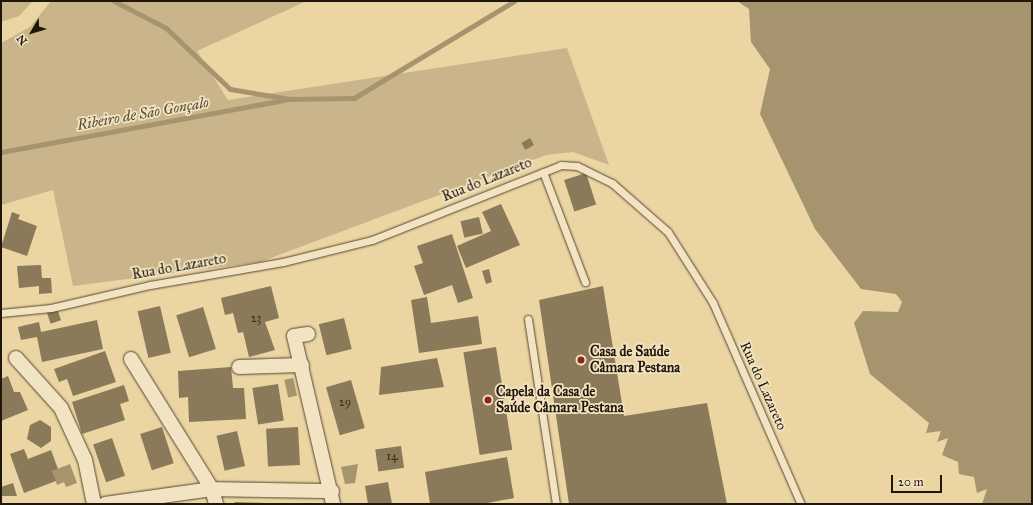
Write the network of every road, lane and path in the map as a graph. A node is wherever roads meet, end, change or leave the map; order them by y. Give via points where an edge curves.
1 (543, 172) junction
2 (585, 282) dead end
3 (1, 313) edge
4 (528, 319) dead end
5 (308, 334) dead end
6 (16, 358) dead end
7 (131, 359) dead end
8 (302, 365) junction
9 (239, 367) dead end
10 (212, 489) junction
11 (332, 498) edge
12 (94, 504) edge
13 (105, 504) edge
14 (216, 504) edge
15 (556, 504) edge
16 (801, 504) edge

1 - 2 lane
1 - 3 lane, Rua do Lazareto via 372,240 283,262 150,284 51,308
1 - 16 lane, Rua do Lazareto via 561,165 592,171 612,183 668,232 713,303
4 - 15 lane
5 - 8 street via 294,336
6 - 12 street via 61,408 85,460
7 - 10 street
8 - 9 street
8 - 11 street
10 - 11 street
10 - 13 street
10 - 14 street

